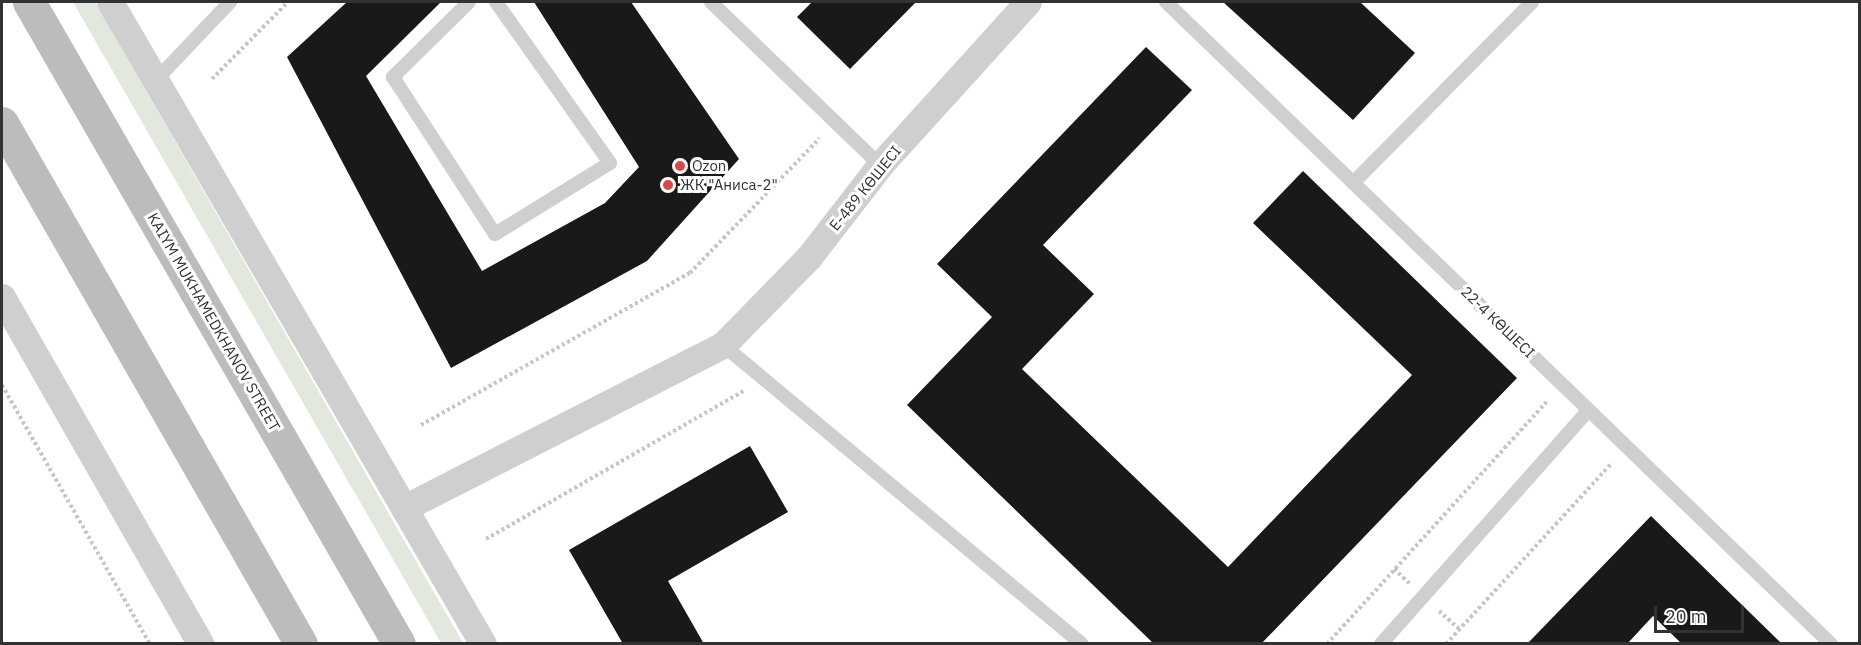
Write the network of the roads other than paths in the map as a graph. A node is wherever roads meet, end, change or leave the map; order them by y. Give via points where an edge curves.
1 (29, 2) edge
2 (110, 2) edge
3 (230, 2) edge
4 (469, 2) edge
5 (496, 2) edge
6 (711, 2) edge
7 (1026, 2) edge
8 (1166, 2) edge
9 (1532, 2) edge
10 (156, 80) junction
11 (2, 123) edge
12 (880, 165) junction
13 (1353, 183) junction
14 (2, 297) edge
15 (723, 345) junction
16 (1589, 410) junction
17 (404, 508) junction
18 (201, 644) edge
19 (301, 644) edge
20 (399, 644) edge
21 (483, 644) edge
22 (1082, 644) edge
23 (1381, 644) edge
24 (1831, 644) edge

1 - 20 main road, KAIYM MUKHAMEDKHANOV STREET
2 - 10 street
3 - 10 lane
4 - 5 lane via 393,77 495,234 610,163
6 - 12 lane
7 - 12 street, Е-489 КӨШЕСІ
8 - 13 lane, 22-4 КӨШЕСІ
9 - 13 lane
10 - 17 street
11 - 19 main road
12 - 15 street, Е-489 КӨШЕСІ via 809,257
13 - 16 lane, 22-4 КӨШЕСІ
14 - 18 street
15 - 17 street, Е-489 КӨШЕСІ
15 - 22 lane
16 - 23 lane
16 - 24 lane, 22-4 КӨШЕСІ
17 - 21 street

